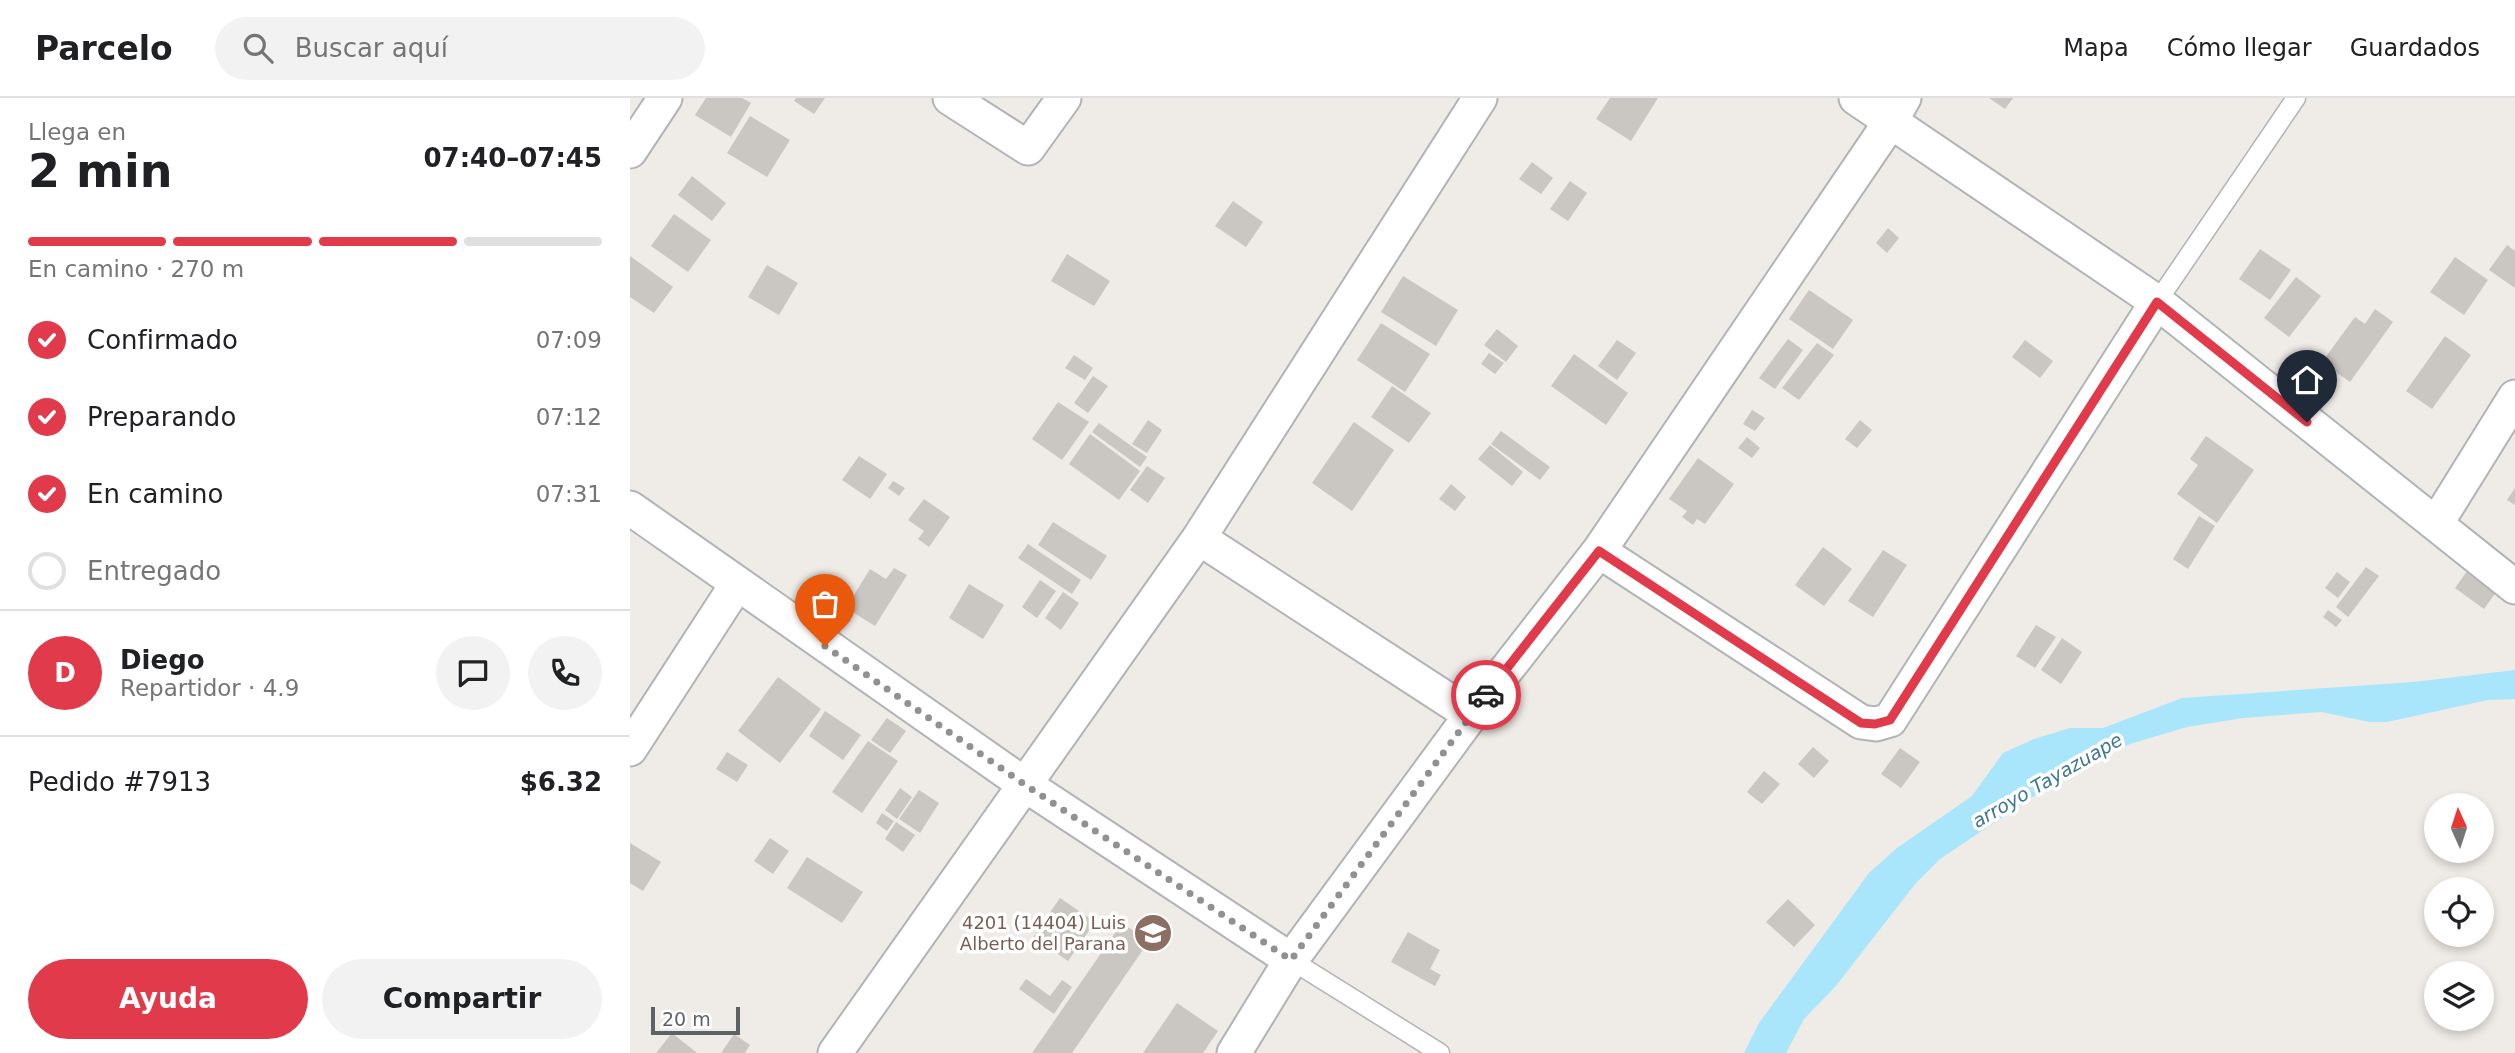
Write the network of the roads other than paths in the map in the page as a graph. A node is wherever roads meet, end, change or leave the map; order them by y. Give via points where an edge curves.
1 (665, 98) edge
2 (950, 98) edge
3 (1064, 98) edge
4 (1480, 98) edge
5 (1856, 98) edge
6 (2296, 98) edge
7 (1898, 110) edge
8 (630, 151) edge
9 (2157, 302) junction
10 (2515, 397) edge
11 (630, 508) edge
12 (2436, 524) junction
13 (1199, 538) junction
14 (1599, 551) junction
15 (737, 584) junction
16 (2515, 587) edge
17 (1471, 715) junction
18 (630, 750) edge
19 (1024, 784) junction
20 (1291, 960) junction
21 (835, 1053) edge
22 (1234, 1053) edge
23 (1440, 1053) edge

1 - 8 street
2 - 3 street via 1028,148
4 - 13 street
5 - 7 street
6 - 9 lane
7 - 9 street
7 - 14 street
9 - 12 street
9 - 14 street via 1890,720 1861,723
10 - 12 street
11 - 15 street
12 - 16 street
13 - 17 street
13 - 19 street
14 - 17 street
15 - 18 street
15 - 19 street
17 - 20 street
19 - 20 street
19 - 21 street
20 - 22 street
20 - 23 lane

